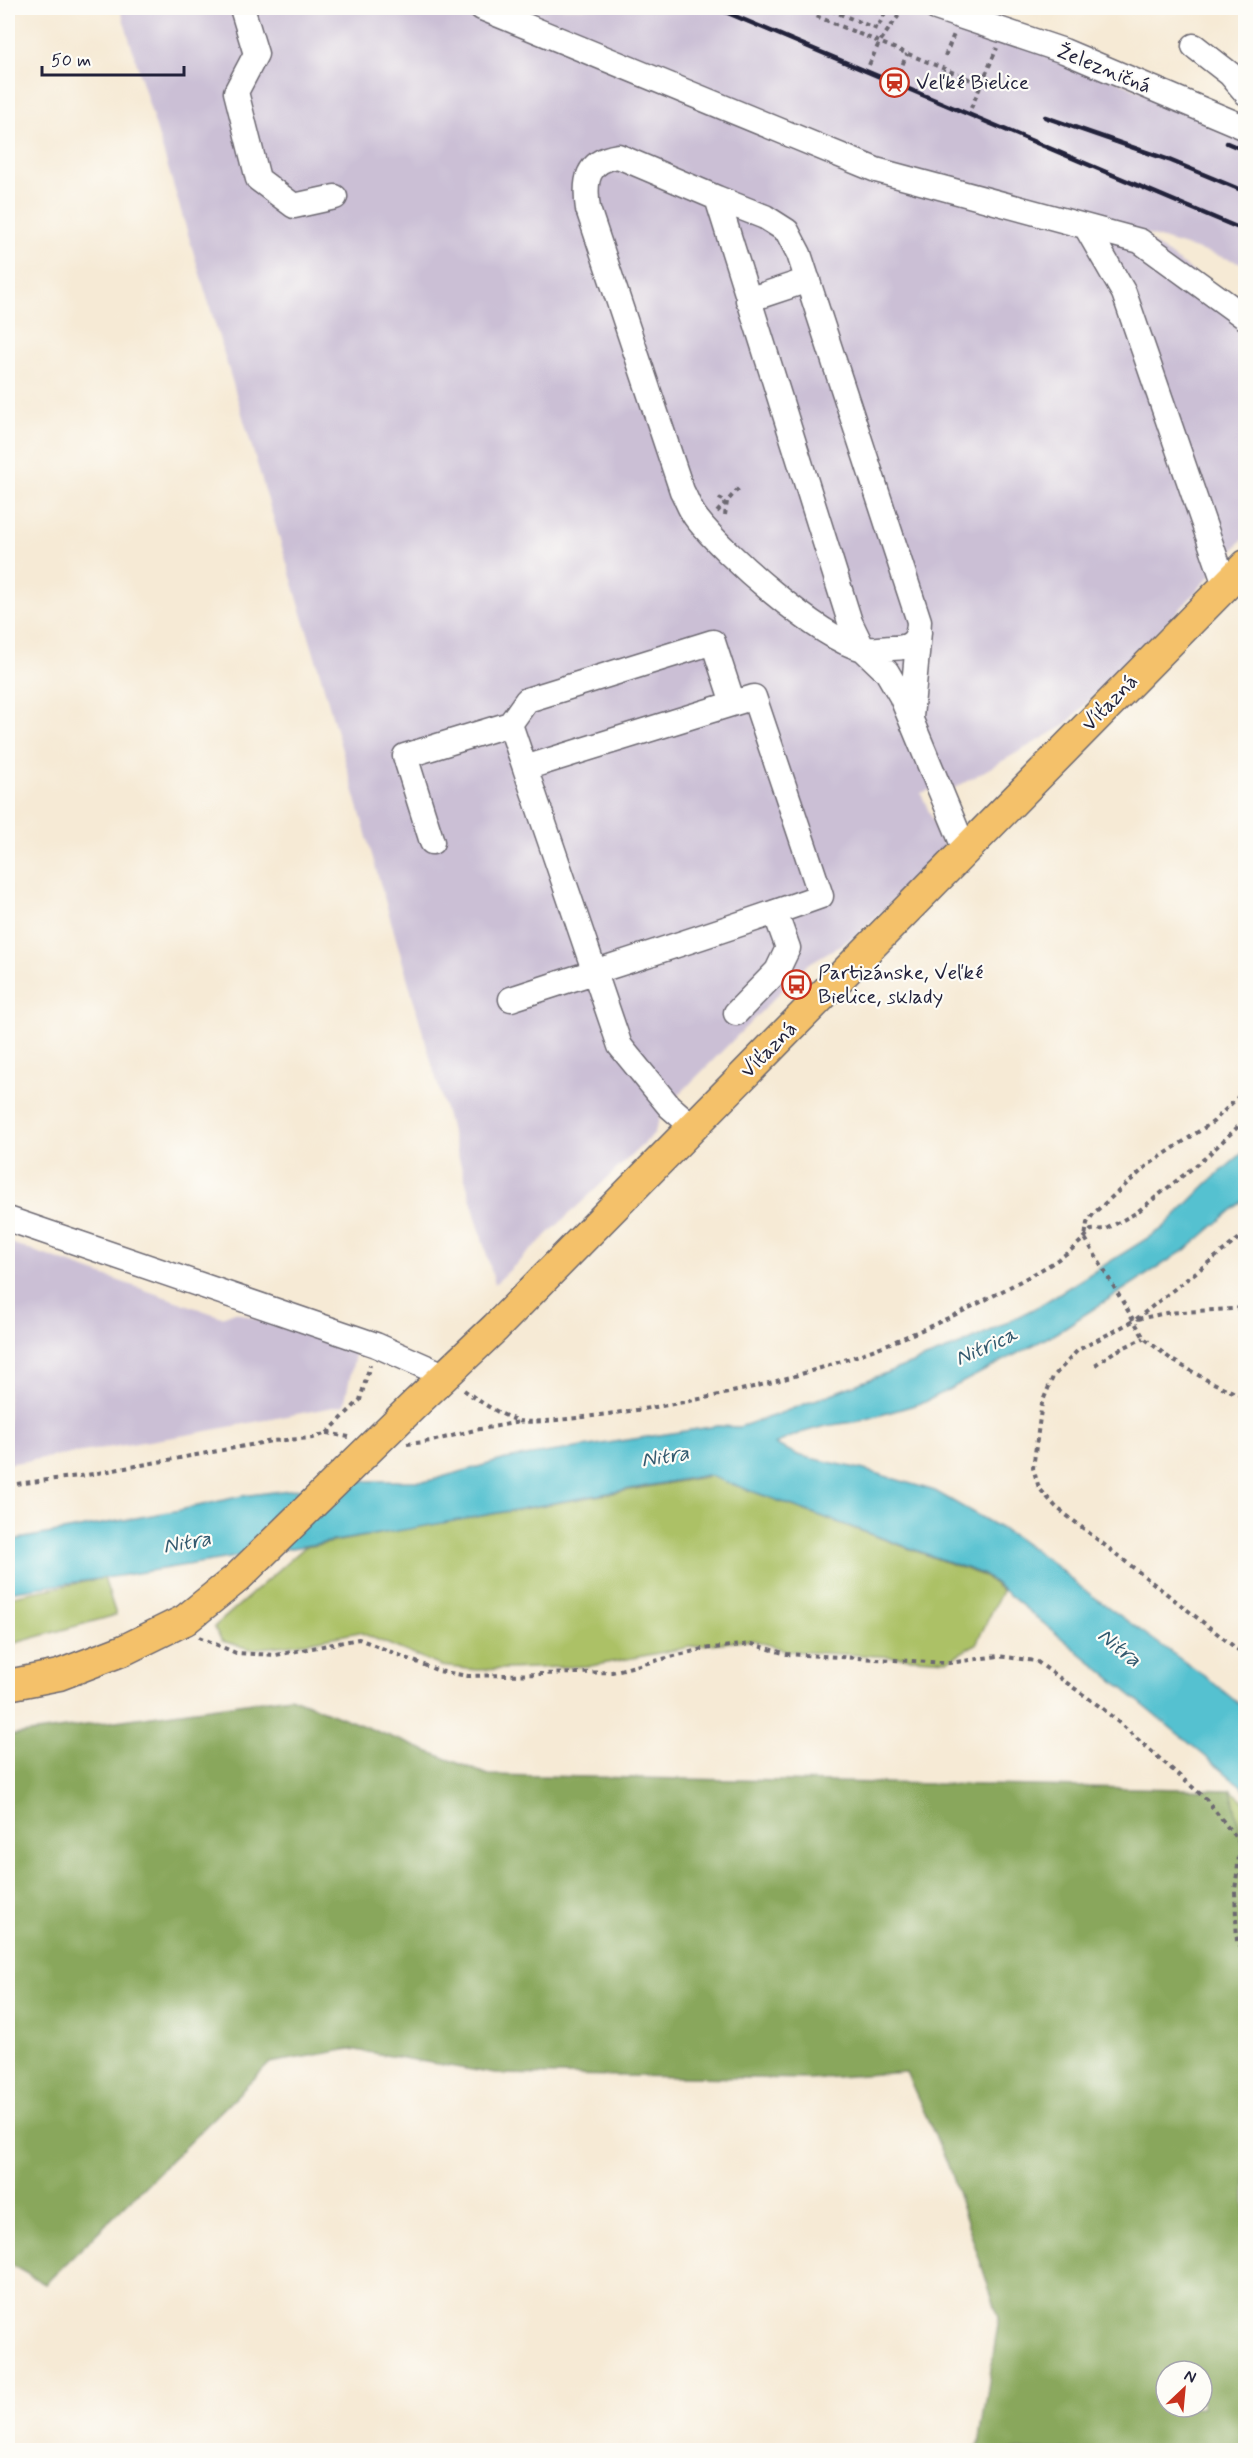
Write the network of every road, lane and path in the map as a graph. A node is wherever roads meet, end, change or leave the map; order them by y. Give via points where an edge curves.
1 (242, 8) edge
2 (482, 8) edge
3 (819, 8) edge
4 (837, 8) edge
5 (866, 8) edge
6 (902, 8) edge
7 (936, 8) edge
8 (880, 22) junction
9 (891, 27) junction
10 (1004, 31) junction
11 (879, 43) junction
12 (1194, 46) dead end
13 (907, 54) junction
14 (869, 65) dead end
15 (981, 84) junction
16 (891, 89) dead end
17 (1245, 93) edge
18 (971, 108) dead end
19 (1245, 128) edge
20 (334, 197) dead end
21 (717, 198) junction
22 (1086, 227) junction
23 (808, 280) junction
24 (748, 300) junction
25 (1245, 318) edge
26 (741, 486) dead end
27 (719, 498) dead end
28 (727, 502) junction
29 (725, 515) dead end
30 (701, 524) junction
31 (1235, 575) edge
32 (919, 632) junction
33 (863, 649) junction
34 (733, 703) junction
35 (911, 719) junction
36 (510, 724) junction
37 (525, 768) junction
38 (432, 842) dead end
39 (965, 850) junction
40 (775, 912) junction
41 (593, 972) junction
42 (511, 999) dead end
43 (736, 1013) dead end
44 (1245, 1089) edge
45 (1245, 1119) edge
46 (693, 1127) junction
47 (8, 1219) edge
48 (1245, 1233) edge
49 (1085, 1238) junction
50 (1245, 1308) edge
51 (1135, 1320) junction
52 (1144, 1338) junction
53 (376, 1345) junction
54 (1095, 1365) dead end
55 (444, 1375) junction
56 (1245, 1398) edge
57 (521, 1422) junction
58 (327, 1433) junction
59 (359, 1438) dead end
60 (400, 1443) dead end
61 (8, 1485) edge
62 (182, 1622) junction
63 (1245, 1656) edge
64 (8, 1685) edge
65 (1240, 1847) junction
66 (1245, 1851) edge
67 (1245, 1951) edge
68 (1245, 2199) edge
69 (1245, 2231) edge

1 - 20 street via 256,54 236,92 258,179 294,206
2 - 22 street via 876,171
3 - 11 path via 816,16
4 - 8 path via 836,12 877,29
5 - 8 path via 884,15
6 - 9 path
7 - 10 street, Železničná
8 - 9 path
9 - 11 path
10 - 15 path
10 - 19 street, Železničná via 1064,51
11 - 13 path
11 - 14 path
12 - 17 street via 1230,74
13 - 15 path
13 - 16 path
15 - 18 path
21 - 23 street via 787,231
21 - 24 street
21 - 30 street via 618,156 593,166 585,186 588,209 682,491
22 - 25 street via 1140,241
22 - 31 street via 1124,293
23 - 24 street
23 - 32 street via 919,621
24 - 33 street via 850,622
26 - 28 path
27 - 28 path
28 - 29 path
28 - 30 path
30 - 33 street via 755,577 823,630
31 - 39 main road, Víťazná
32 - 33 street via 915,642 905,648
32 - 35 street
33 - 35 street via 888,672
34 - 36 street via 713,642 527,700
34 - 37 street
34 - 40 street via 754,697 820,896
35 - 39 street
36 - 37 street
36 - 38 street via 405,756
37 - 41 street
39 - 46 main road, Víťazná
40 - 41 street
40 - 43 street via 788,948 777,971
41 - 42 street
41 - 46 street via 620,1046 669,1106
44 - 49 path via 1213,1122 1148,1164 1094,1213
45 - 49 path via 1205,1158 1136,1213 1106,1230 1091,1230
46 - 55 main road, Víťazná
47 - 53 street
48 - 51 path
49 - 51 path
49 - 57 path via 1050,1265 955,1315 841,1363 697,1401
50 - 51 path via 1166,1312
51 - 52 path
51 - 63 path via 1078,1350 1053,1377 1038,1422 1033,1456 1036,1479 1056,1507
52 - 54 path
52 - 56 path via 1172,1360
53 - 55 street
53 - 58 path via 360,1400
55 - 57 path
55 - 62 main road, Víťazná, bridge via 237,1578
57 - 60 path via 432,1441
58 - 59 path
58 - 61 path
62 - 64 main road, Víťazná via 59,1675
62 - 65 path via 205,1641 236,1653 276,1655 359,1639 439,1671 468,1676 612,1672 702,1649 752,1644 787,1654 949,1663 998,1656 1036,1661 1102,1708 1206,1799
65 - 66 path
65 - 67 path via 1235,1891 1237,1943
68 - 69 path via 1241,2214

